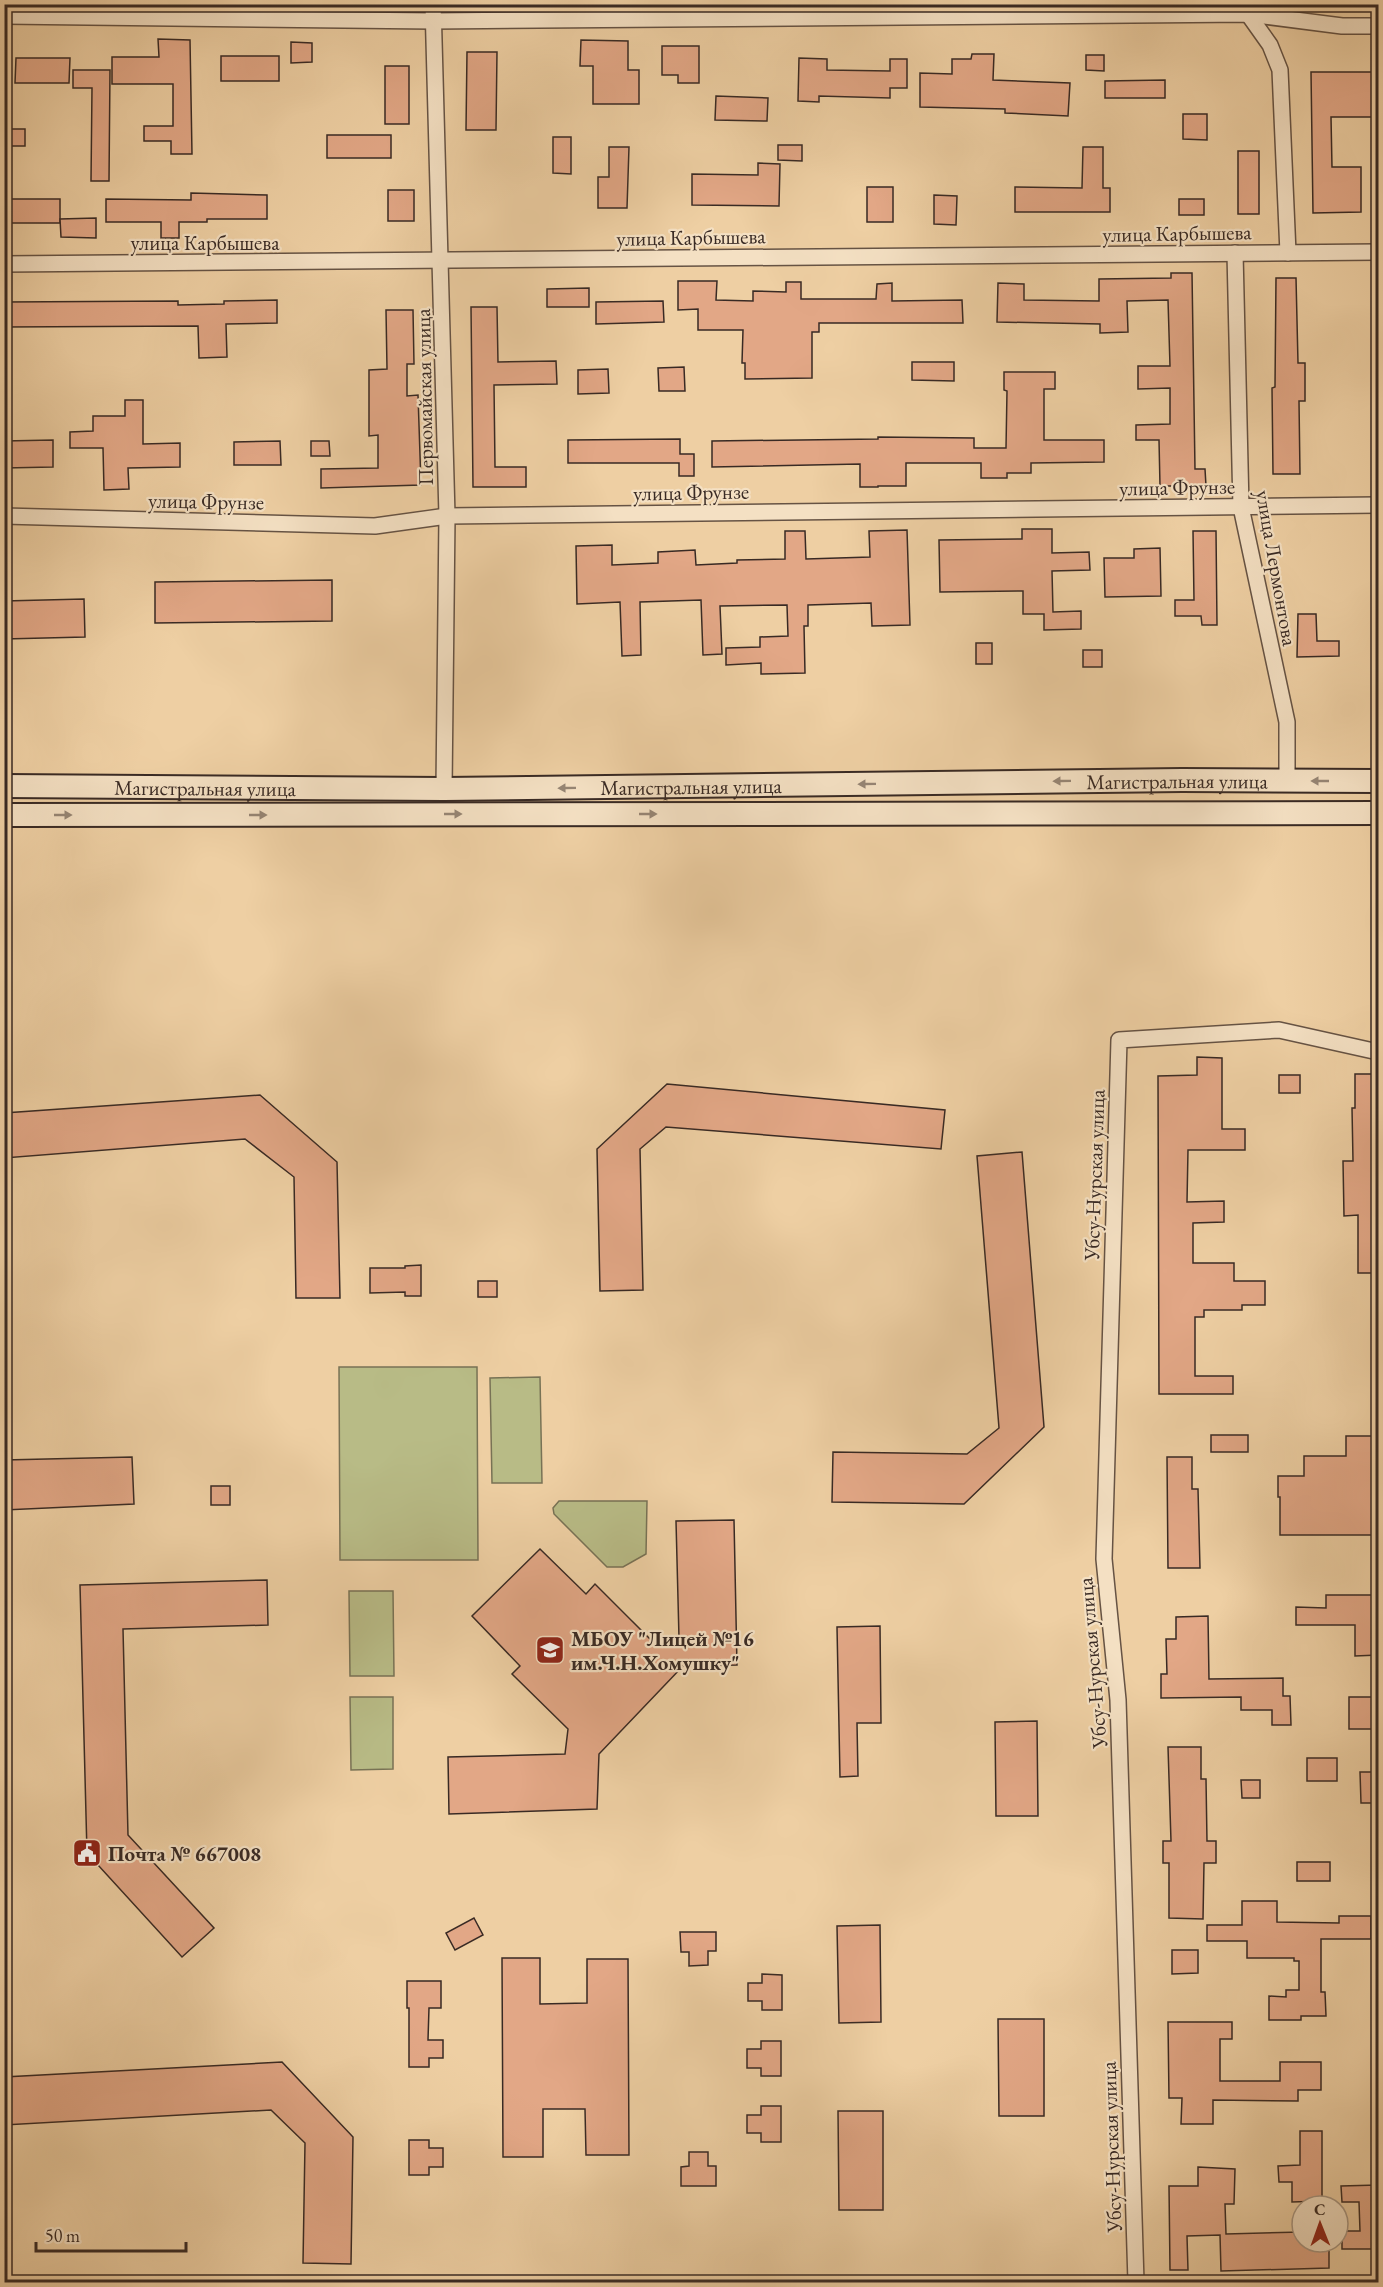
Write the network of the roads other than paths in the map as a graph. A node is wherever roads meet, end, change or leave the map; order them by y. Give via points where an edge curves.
1 (434, 4) edge
2 (1248, 9) edge
3 (4, 16) edge
4 (434, 21) junction
5 (1378, 26) edge
6 (1378, 252) edge
7 (1235, 253) junction
8 (1288, 253) junction
9 (442, 261) junction
10 (4, 264) edge
11 (1378, 505) edge
12 (1241, 507) junction
13 (4, 516) edge
14 (447, 516) junction
15 (1287, 781) junction
16 (1378, 781) edge
17 (4, 786) edge
18 (444, 789) junction
19 (1378, 813) edge
20 (4, 816) edge
21 (1378, 1052) edge
22 (1136, 2283) edge

1 - 4 street, Первомайская улица
2 - 4 street
2 - 5 street via 1342,26
2 - 8 street via 1280,70
3 - 4 street
4 - 9 street, Первомайская улица
6 - 8 street, улица Карбышева
7 - 8 street, улица Карбышева
7 - 9 street, улица Карбышева
7 - 12 street, улица Лермонтова
9 - 10 street, улица Карбышева
9 - 14 street, Первомайская улица
11 - 12 street, улица Фрунзе
12 - 14 street, улица Фрунзе
12 - 15 street, улица Лермонтова via 1287,722
13 - 14 street, улица Фрунзе via 375,526
14 - 18 street, Первомайская улица
16 -> 15 main road, Магистральная улица
15 -> 18 main road, Магистральная улица
17 - 18 main road, Магистральная улица
20 -> 19 main road, Магистральная улица
21 - 22 street, Убсу-Нурская улица via 1279,1030 1119,1040 1104,1559 1119,1700

